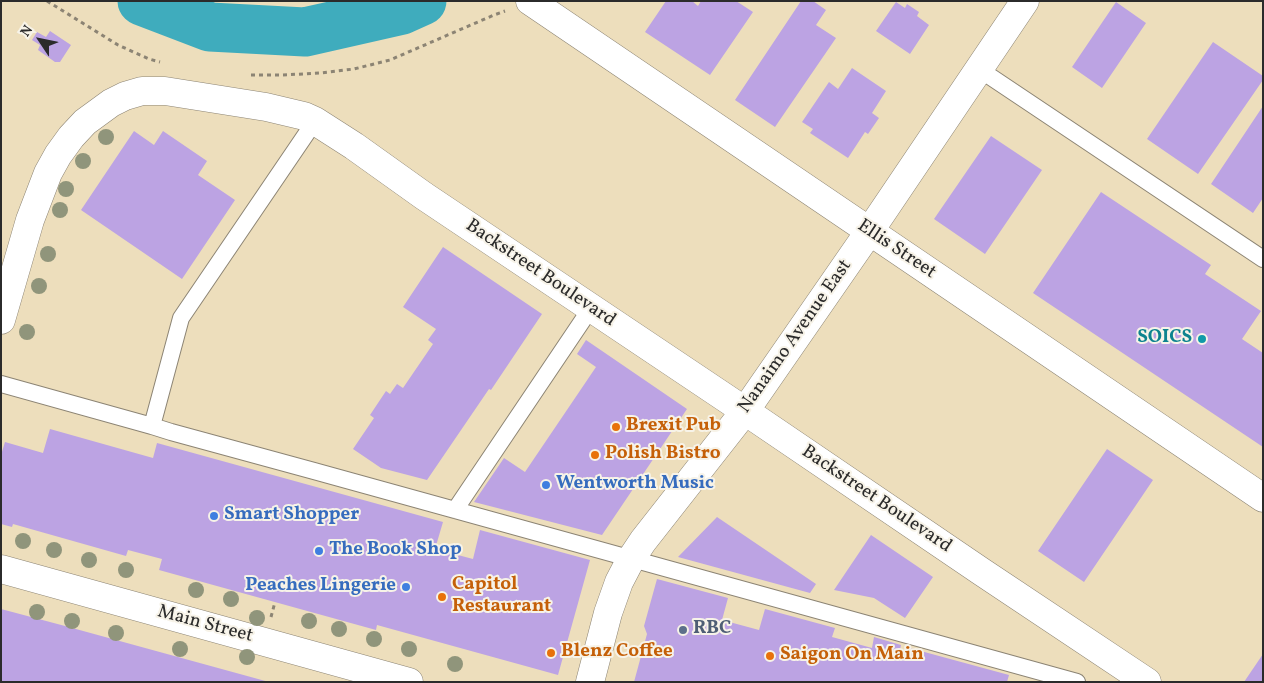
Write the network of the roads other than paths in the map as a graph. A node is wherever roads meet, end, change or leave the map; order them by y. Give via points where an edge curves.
1 (1025, 1) edge
2 (531, 2) edge
3 (979, 68) junction
4 (315, 121) junction
5 (869, 232) junction
6 (1263, 259) edge
7 (591, 308) junction
8 (1, 320) edge
9 (1, 384) edge
10 (745, 411) junction
11 (152, 426) junction
12 (1263, 498) edge
13 (454, 510) junction
14 (631, 559) junction
15 (1, 569) edge
16 (409, 682) edge
17 (590, 682) edge
18 (1077, 682) edge
19 (1147, 682) edge

1 - 3 street, Nanaimo Avenue East
2 - 5 street, Ellis Street
3 - 5 street, Nanaimo Avenue East
3 - 6 lane
4 - 7 street, Backstreet Boulevard
4 - 8 street, Backstreet Boulevard via 266,106 165,91 142,91 111,102 71,137 48,173 30,220
4 - 11 lane via 181,318
5 - 10 street, Nanaimo Avenue East
5 - 12 street, Ellis Street
7 - 10 street, Backstreet Boulevard
7 - 13 lane
9 - 11 lane
10 - 14 street, Nanaimo Avenue East
10 - 19 street, Backstreet Boulevard
11 - 13 lane
13 - 14 lane
14 - 17 street, Nanaimo Avenue East via 608,613
14 - 18 lane
15 - 16 street, Main Street

